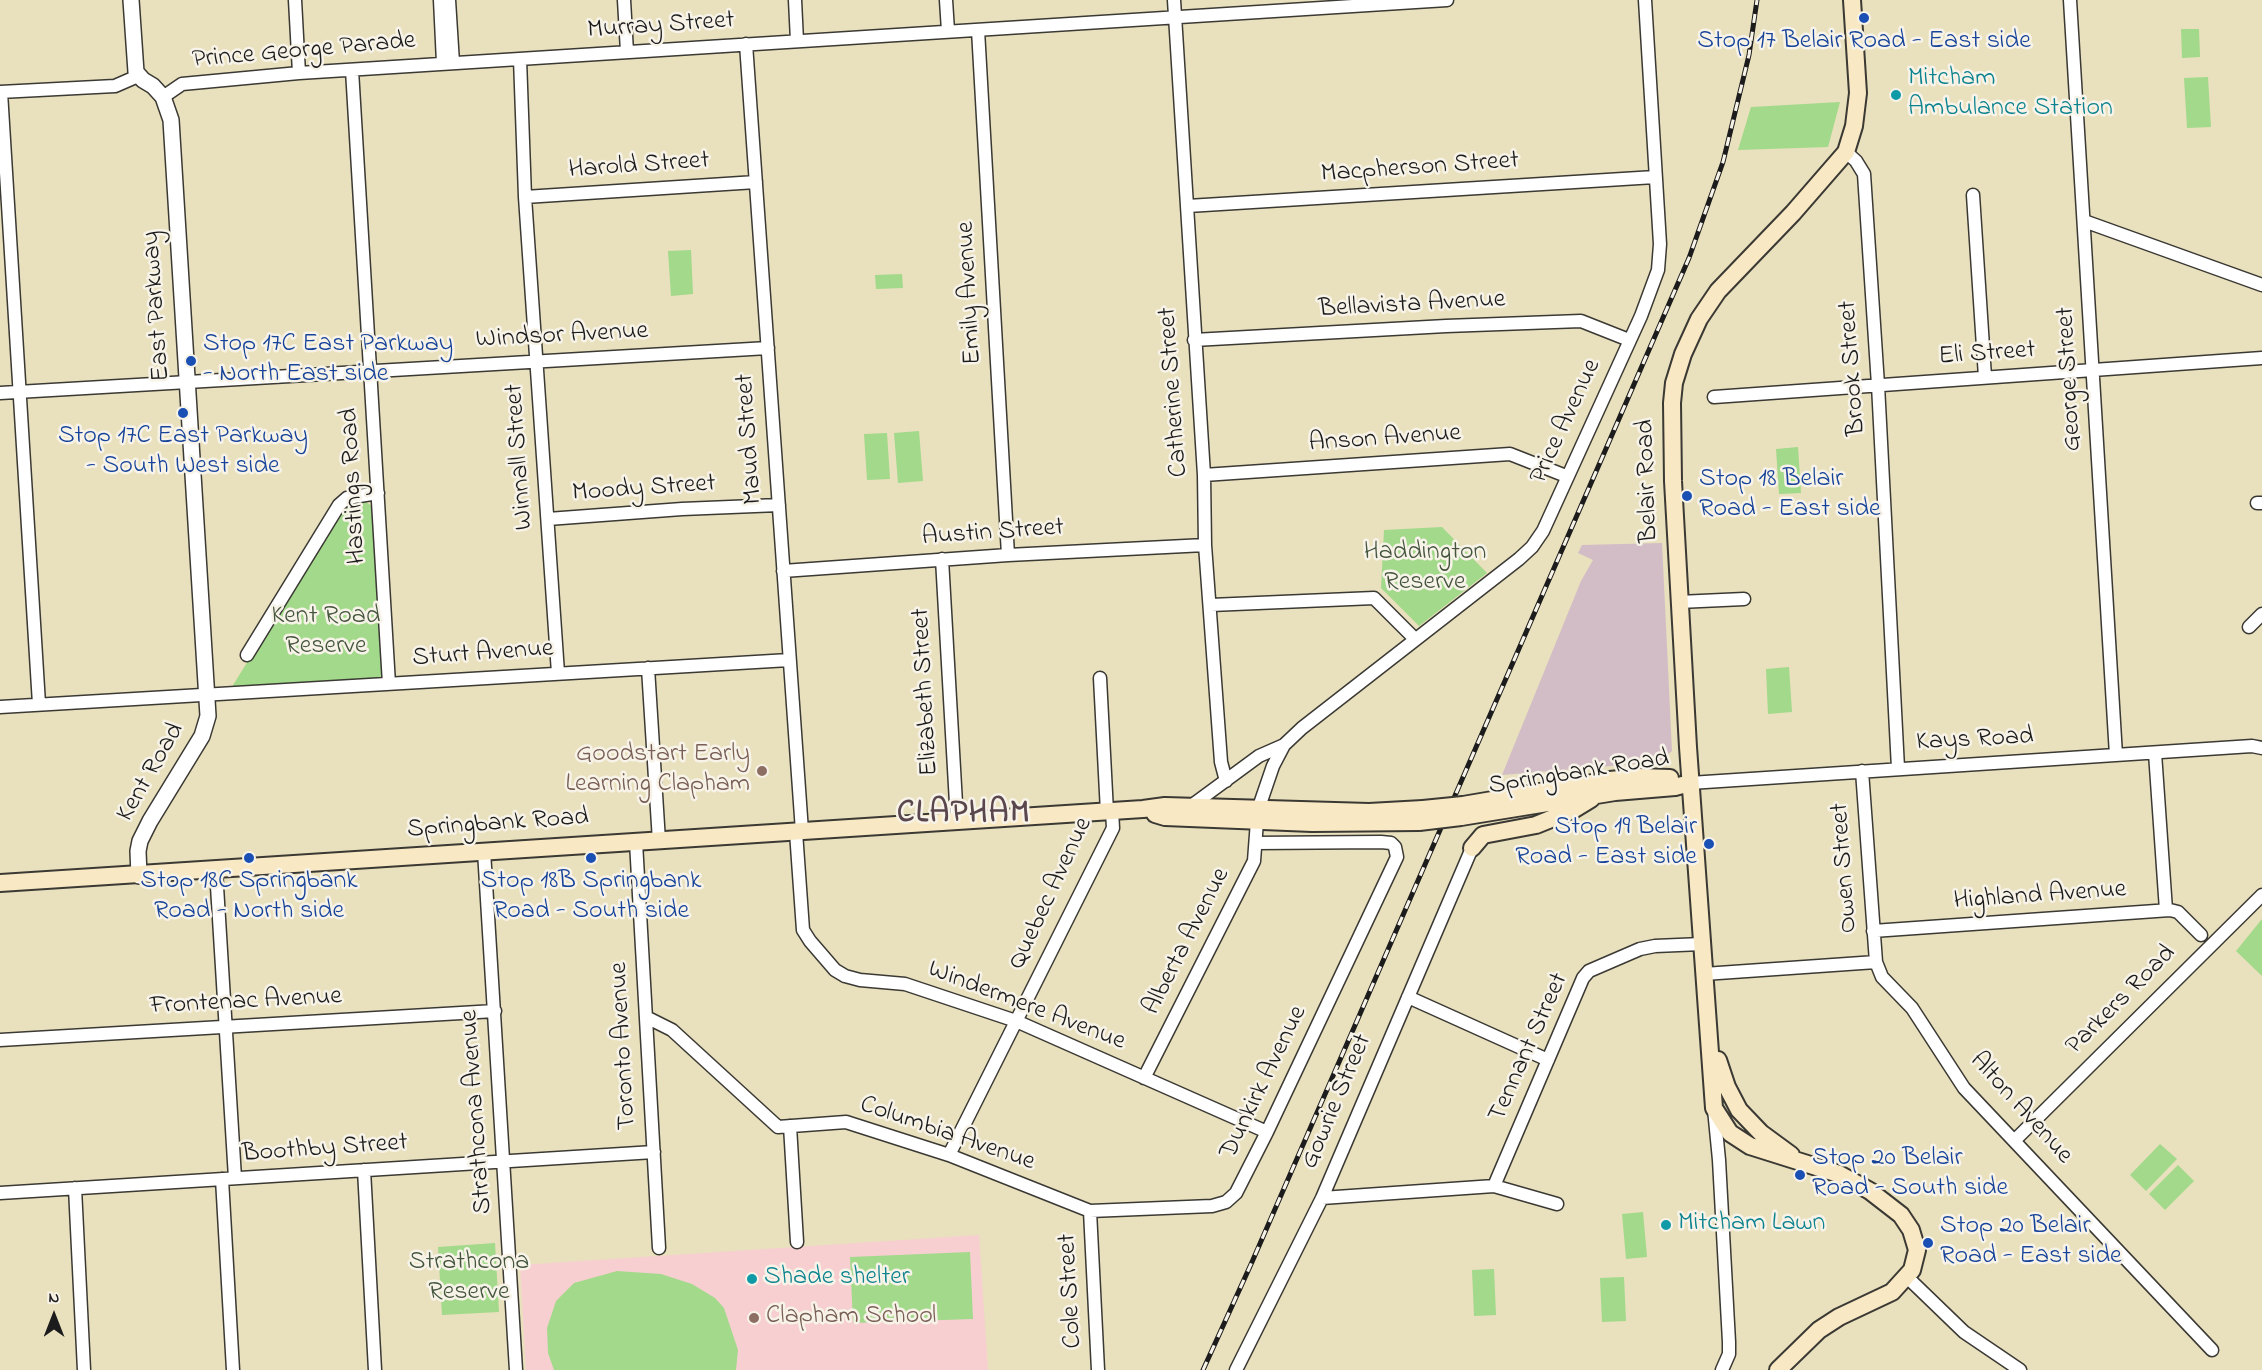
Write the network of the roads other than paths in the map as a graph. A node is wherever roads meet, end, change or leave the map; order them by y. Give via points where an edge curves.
1 (131, 0) edge
2 (295, 0) edge
3 (440, 0) edge
4 (449, 0) edge
5 (624, 0) edge
6 (795, 0) edge
7 (946, 0) edge
8 (1174, 0) edge
9 (1447, 0) edge
10 (1645, 0) edge
11 (1852, 0) edge
12 (2070, 0) edge
13 (1328, 4) edge
14 (1176, 17) junction
15 (978, 30) junction
16 (948, 31) junction
17 (797, 41) junction
18 (746, 44) junction
19 (627, 52) junction
20 (520, 59) junction
21 (448, 63) junction
22 (352, 70) junction
23 (299, 73) junction
24 (138, 76) junction
25 (0, 92) edge
26 (163, 97) junction
27 (1846, 152) junction
28 (1655, 177) junction
29 (756, 182) junction
30 (1973, 195) dead end
31 (525, 197) junction
32 (1188, 206) junction
33 (2085, 221) junction
34 (2262, 285) edge
35 (1194, 340) junction
36 (1629, 340) junction
37 (768, 348) junction
38 (2262, 358) edge
39 (537, 361) junction
40 (2093, 370) junction
41 (371, 371) junction
42 (1985, 377) junction
43 (187, 382) junction
44 (1878, 385) junction
45 (18, 392) junction
46 (0, 393) edge
47 (1714, 397) dead end
48 (1204, 475) junction
49 (1566, 476) junction
50 (378, 493) junction
51 (778, 505) junction
52 (548, 519) junction
53 (1205, 544) junction
54 (1008, 555) junction
55 (942, 559) junction
56 (783, 571) junction
57 (1744, 599) dead end
58 (1679, 602) junction
59 (1211, 605) junction
60 (2262, 614) edge
61 (2249, 627) dead end
62 (1415, 639) junction
63 (248, 655) dead end
64 (789, 660) junction
65 (648, 668) junction
66 (558, 673) junction
67 (1100, 678) dead end
68 (389, 684) junction
69 (207, 694) junction
70 (39, 704) junction
71 (0, 707) edge
72 (1284, 745) junction
73 (1688, 747) junction
74 (2262, 748) edge
75 (2155, 753) junction
76 (2116, 755) junction
77 (1898, 768) junction
78 (1862, 771) junction
79 (1639, 777) junction
80 (1226, 781) junction
81 (1690, 783) junction
82 (1597, 795) junction
83 (1191, 806) junction
84 (1143, 809) junction
85 (1462, 811) junction
86 (1109, 812) junction
87 (1490, 813) junction
88 (1258, 814) junction
89 (957, 821) junction
90 (1506, 829) junction
91 (799, 832) junction
92 (659, 841) junction
93 (636, 842) junction
94 (1257, 843) junction
95 (1472, 848) joint
96 (484, 851) junction
97 (216, 870) junction
98 (139, 876) junction
99 (0, 884) edge
100 (2262, 895) edge
101 (2166, 910) junction
102 (1874, 931) junction
103 (2200, 935) dead end
104 (1702, 944) junction
105 (1876, 962) junction
106 (1704, 974) junction
107 (1408, 997) junction
108 (495, 1011) junction
109 (646, 1017) junction
110 (1016, 1021) junction
111 (1708, 1022) junction
112 (225, 1027) junction
113 (0, 1040) edge
114 (1548, 1060) junction
115 (1720, 1067) junction
116 (1144, 1078) junction
117 (1714, 1108) junction
118 (790, 1126) junction
119 (1267, 1132) junction
120 (1730, 1133) junction
121 (2015, 1140) junction
122 (654, 1152) junction
123 (949, 1155) junction
124 (1719, 1160) junction
125 (504, 1161) junction
126 (1802, 1162) junction
127 (364, 1170) junction
128 (235, 1178) junction
129 (222, 1179) junction
130 (1494, 1186) junction
131 (75, 1188) junction
132 (0, 1193) edge
133 (1322, 1198) junction
134 (1557, 1204) dead end
135 (1090, 1211) junction
136 (797, 1242) dead end
137 (659, 1248) dead end
138 (1907, 1277) junction
139 (2212, 1350) dead end
140 (84, 1370) edge
141 (233, 1370) edge
142 (375, 1370) edge
143 (516, 1370) edge
144 (1098, 1370) edge
145 (1236, 1370) edge
146 (1722, 1370) edge
147 (1778, 1370) edge
148 (2020, 1370) edge

1 - 24 street
2 - 23 street
3 - 21 street
4 - 21 street
5 - 19 street
6 - 17 street
7 - 16 street
8 - 14 street, Catherine Street
9 - 13 street, Murray Street
10 - 28 street, Price Avenue
11 - 27 main road, Belair Road via 1858,93
12 - 33 street, George Street
13 - 14 street, Murray Street
14 - 15 street, Murray Street
14 - 32 street, Catherine Street
15 - 16 street, Murray Street
15 - 54 street, Emily Avenue
16 - 17 street, Murray Street
17 - 18 street, Murray Street
18 - 19 street, Murray Street
18 - 29 street, Maud Street
19 - 20 street, Murray Street
20 - 21 street, Murray Street
20 - 31 street, Winnall Street
21 - 22 street, Prince George Parade
22 - 23 street, Prince George Parade
22 - 41 street, Hastings Road
23 - 26 street, Prince George Parade via 182,84
24 - 25 street via 115,86
24 - 26 street
25 - 45 street
26 - 43 street, East Parkway via 171,120
27 - 44 street, Brook Street via 1864,174
27 - 58 main road, Belair Road via 1718,291 1699,319 1683,354 1672,403
28 - 32 street, Macpherson Street
28 - 36 street, Price Avenue via 1658,270
29 - 31 street, Harold Street
29 - 37 street, Maud Street
30 - 42 street
31 - 39 street, Winnall Street
32 - 35 street, Catherine Street
33 - 34 street
33 - 40 street, George Street
35 - 36 street, Bellavista Avenue via 1581,321
35 - 48 street, Catherine Street
36 - 49 street, Price Avenue
37 - 39 street, Windsor Avenue
37 - 51 street, Maud Street
38 - 40 street, Eli Street
39 - 41 street, Windsor Avenue
39 - 52 street, Winnall Street
40 - 42 street, Eli Street
40 - 76 street, George Street
41 - 43 street, Windsor Avenue
41 - 50 street, Hastings Road
42 - 44 street, Eli Street
43 - 45 street, Windsor Avenue
43 - 69 street, East Parkway
44 - 47 street, Eli Street
44 - 77 street, Brook Street
45 - 46 street, Windsor Avenue
45 - 70 street
48 - 49 street, Anson Avenue via 1510,454
48 - 53 street, Catherine Street
49 - 62 street, Price Avenue via 1543,531 1532,547
50 - 63 street via 347,498 339,505
50 - 68 street, Hastings Road
51 - 52 street, Moody Street
51 - 56 street, Maud Street
52 - 66 street, Winnall Street
53 - 54 street, Austin Street
53 - 59 street, Catherine Street
54 - 55 street, Austin Street
55 - 56 street, Austin Street
55 - 89 street, Elizabeth Street
56 - 64 street, Maud Street
57 - 58 street
58 - 73 main road, Belair Road
59 - 62 street via 1374,598
59 - 80 street, Catherine Street via 1221,762
60 - 61 street
62 - 72 street, Price Avenue
64 - 65 street, Sturt Avenue
64 - 91 street, Maud Street
65 - 66 street, Sturt Avenue
65 - 92 street
66 - 68 street, Sturt Avenue
67 - 86 street, Quebec Avenue
68 - 69 street, Sturt Avenue
69 - 70 street, Sturt Avenue
69 - 98 street, Kent Road via 204,731 140,841
70 - 71 street, Sturt Avenue
72 - 80 street, Price Avenue via 1259,756
72 - 88 street, Price Avenue
73 - 79 main road via 1671,767
73 - 81 main road, Belair Road
74 - 75 street, Kays Road
75 - 76 street, Kays Road
75 - 101 street
76 - 77 street, Kays Road
77 - 78 street, Kays Road
78 - 81 street, Kays Road
78 - 102 street, Owen Street
79 - 81 main road, Springbank Road via 1674,778
79 - 85 main road, Springbank Road via 1557,788
80 - 83 street, Price Avenue
81 - 82 main road, Springbank Road
81 - 104 main road, Belair Road
82 - 87 main road, Springbank Road
82 - 90 main road via 1536,825
83 - 84 main road, Springbank Road
83 - 88 main road, Springbank Road
84 - 86 main road, Springbank Road
84 - 88 main road, Springbank Road via 1165,817
85 - 87 main road, Springbank Road
85 - 88 main road, Springbank Road, bridge via 1421,816 1369,812
86 - 89 main road, Springbank Road
86 - 110 street, Quebec Avenue via 1113,828
87 - 90 main road
88 - 94 street, Alberta Avenue
89 - 91 main road, Springbank Road
90 - 95 main road via 1483,836
91 - 92 main road, Springbank Road
91 - 110 street, Windermere Avenue via 803,930 835,970 860,980 905,984
92 - 93 main road, Springbank Road
93 - 96 main road, Springbank Road
93 - 109 street, Toronto Avenue
94 - 116 street, Alberta Avenue via 1254,861
94 - 119 street, Dunkirk Avenue via 1381,842 1391,843 1397,857
95 - 107 street, Gowrie Street
96 - 97 main road, Springbank Road
96 - 108 street, Strathcona Avenue
97 - 98 main road, Springbank Road
97 - 112 street
98 - 99 main road, Springbank Road
100 - 121 street, Parkers Road
101 - 102 street, Highland Avenue
101 - 103 street via 2178,912
102 - 105 street, Owen Street
104 - 106 main road, Belair Road
104 - 114 street, Tennant Street via 1640,949 1589,971
105 - 106 street
105 - 121 street, Alton Avenue via 1882,977 1912,1008 1964,1088
106 - 111 main road, Belair Road
107 - 114 street
107 - 133 street, Gowrie Street
108 - 112 street, Frontenac Avenue
108 - 125 street, Strathcona Avenue
109 - 118 street, Columbia Avenue via 672,1030 778,1126
109 - 122 street, Toronto Avenue
110 - 116 street, Windermere Avenue
110 - 123 street, Quebec Avenue
111 - 115 main road, Belair Road
111 - 117 main road, Belair Road
112 - 113 street, Frontenac Avenue
112 - 128 street
114 - 130 street, Tennant Street
115 - 120 main road via 1721,1096
115 - 126 main road, Belair Road via 1733,1100 1752,1126
116 - 119 street, Windermere Avenue
117 - 120 main road, Belair Road
117 - 124 street
118 - 123 street, Columbia Avenue via 846,1122
118 - 136 street
119 - 135 street, Dunkirk Avenue via 1236,1193 1226,1202 1212,1206
120 - 124 street
120 - 126 main road, Belair Road via 1766,1153
121 - 139 street, Alton Avenue
122 - 125 street, Boothby Street
122 - 137 street, Toronto Avenue
123 - 135 street, Columbia Avenue
124 - 146 street via 1729,1354
125 - 127 street, Boothby Street
125 - 143 street, Strathcona Avenue
126 - 138 main road, Belair Road via 1870,1191 1901,1215 1917,1250
127 - 128 street, Boothby Street
127 - 142 street
128 - 129 street, Boothby Street
129 - 131 street, Boothby Street
129 - 141 street
130 - 133 street
130 - 134 street
131 - 132 street, Boothby Street
131 - 140 street
133 - 145 street, Gowrie Street
135 - 144 street, Cole Street
138 - 147 main road via 1892,1292 1820,1330
138 - 148 street via 1964,1332

